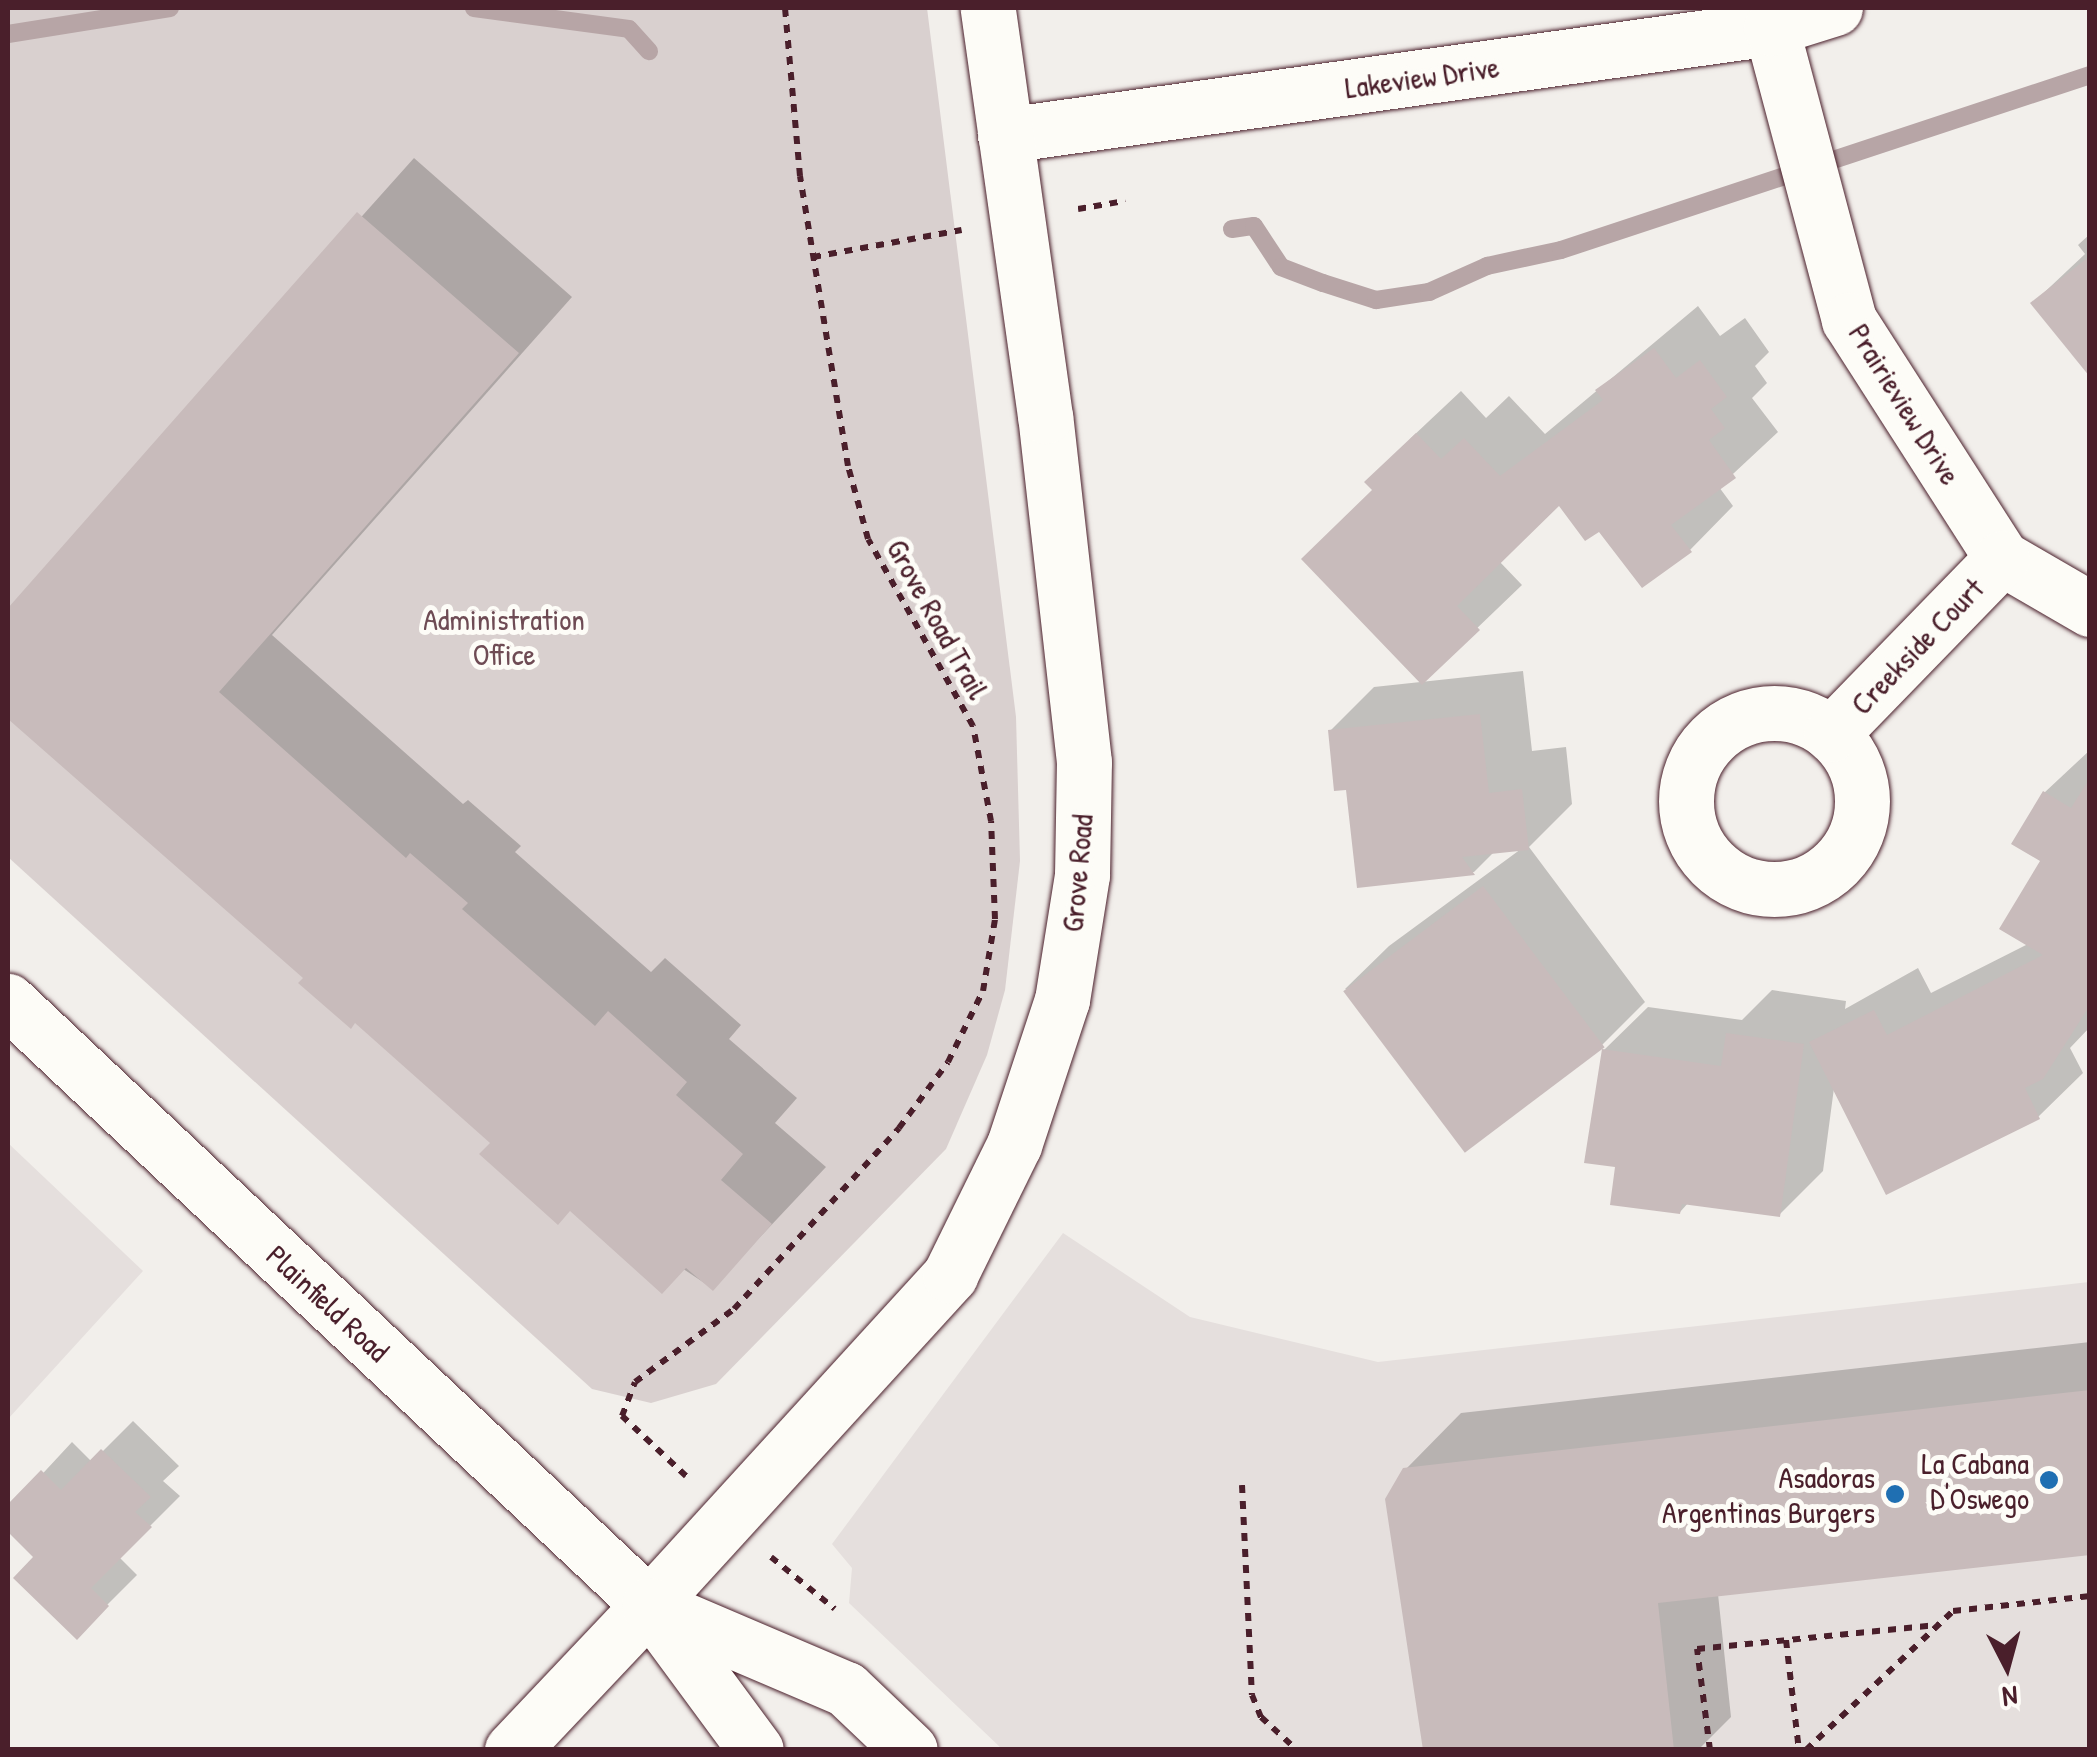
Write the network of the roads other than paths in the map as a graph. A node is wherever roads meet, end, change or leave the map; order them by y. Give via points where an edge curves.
1 (988, 8) edge
2 (1835, 8) edge
3 (1768, 18) edge
4 (1005, 134) junction
5 (2002, 558) junction
6 (2090, 609) edge
7 (1831, 734) dead end
8 (8, 1001) edge
9 (648, 1605) junction
10 (512, 1750) edge
11 (756, 1750) edge
12 (910, 1750) edge

1 - 4 street, Grove Road
2 - 3 street, Lakeview Drive
3 - 4 street, Lakeview Drive
3 - 5 street, Prairieview Drive via 1850,320
4 - 9 street, Grove Road via 1084,762 1082,875 1062,1000 1014,1145 950,1274
5 - 6 street, Prairieview Drive
5 - 7 street, Creekside Court
8 - 9 street, Plainfield Road
9 - 10 street, Grove Road
9 - 11 street, Plainfield Road
9 - 12 street, Plainfield Road via 846,1689

